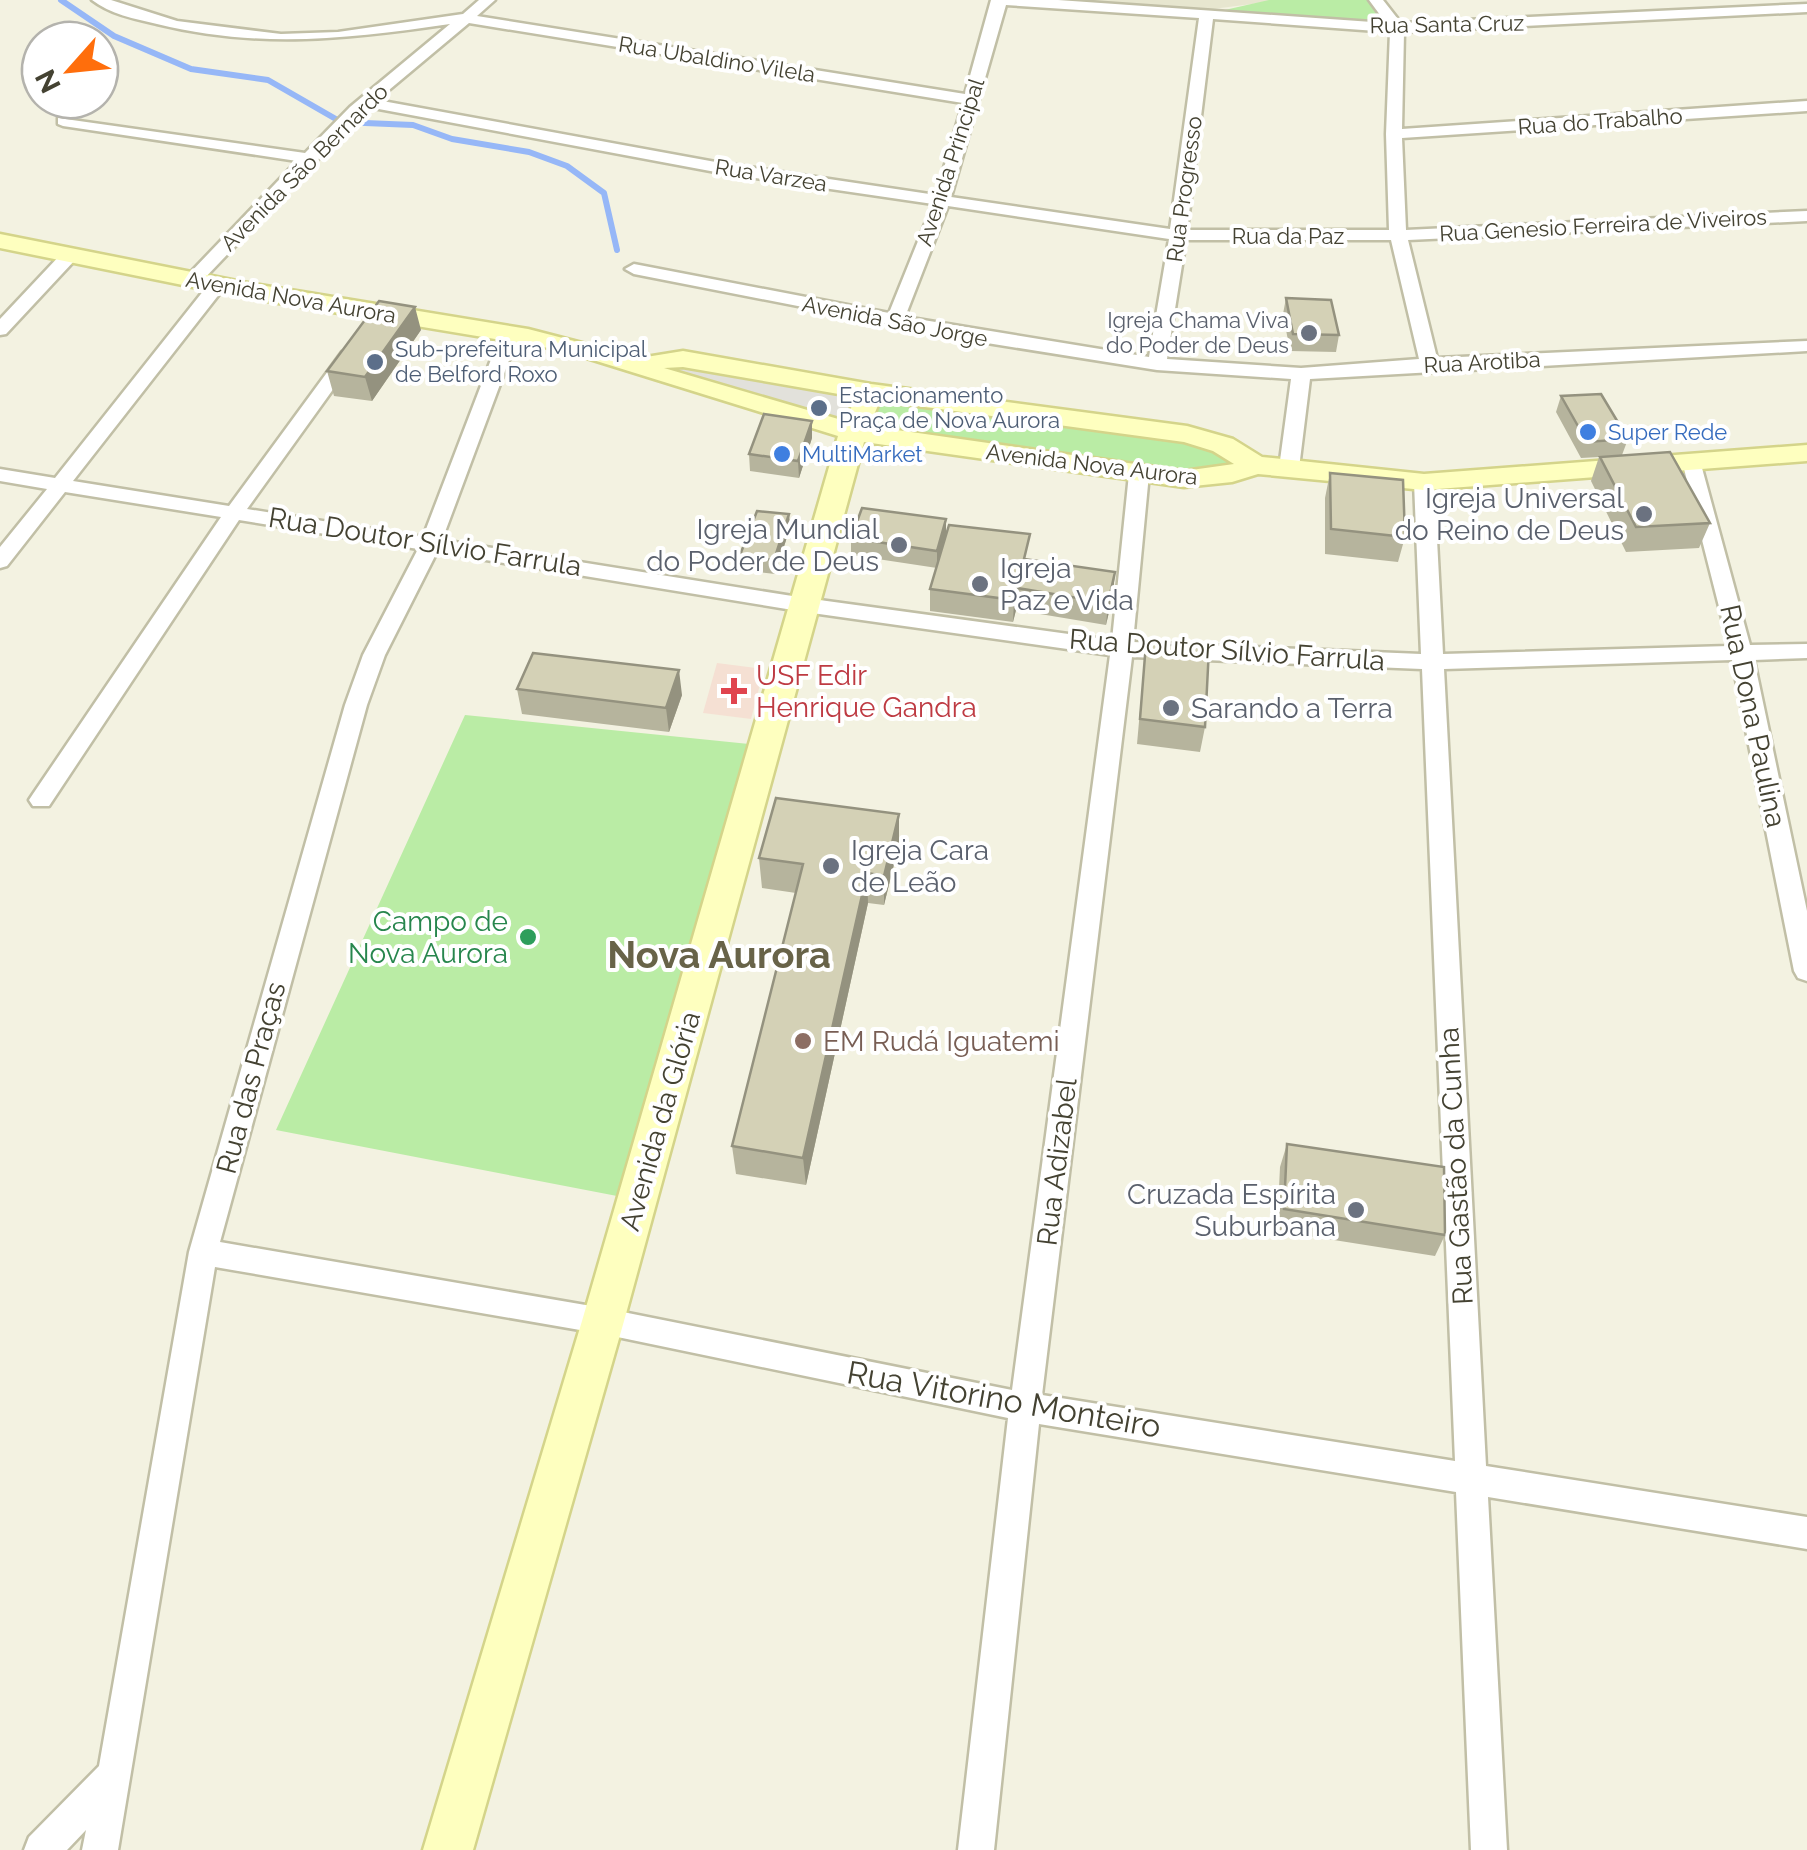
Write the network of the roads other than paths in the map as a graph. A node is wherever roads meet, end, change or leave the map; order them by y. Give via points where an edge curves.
1 (98, 0) edge
2 (488, 0) edge
3 (1000, 0) edge
4 (1269, 0) edge
5 (1376, 0) edge
6 (1807, 8) edge
7 (1207, 14) junction
8 (462, 18) junction
9 (1397, 28) junction
10 (972, 100) junction
11 (360, 106) junction
12 (1807, 106) edge
13 (63, 121) dead end
14 (1394, 134) junction
15 (309, 158) junction
16 (942, 202) junction
17 (1807, 216) edge
18 (1178, 235) junction
19 (1398, 235) junction
20 (0, 241) edge
21 (69, 256) junction
22 (634, 268) dead end
23 (206, 282) junction
24 (894, 322) junction
25 (368, 329) junction
26 (0, 330) edge
27 (509, 336) junction
28 (1807, 346) edge
29 (640, 363) junction
30 (1157, 364) junction
31 (1429, 365) junction
32 (1301, 374) junction
33 (871, 392) junction
34 (854, 432) junction
35 (1807, 453) edge
36 (1692, 462) junction
37 (1255, 465) junction
38 (1289, 468) junction
39 (1138, 474) junction
40 (0, 476) edge
41 (1424, 482) junction
42 (57, 484) junction
43 (236, 511) junction
44 (431, 543) junction
45 (0, 561) edge
46 (806, 604) junction
47 (1122, 649) junction
48 (1807, 650) edge
49 (1742, 655) junction
50 (1432, 662) junction
51 (41, 800) dead end
52 (1807, 971) edge
53 (203, 1252) junction
54 (603, 1322) junction
55 (1026, 1406) junction
56 (1471, 1478) junction
57 (1807, 1533) edge
58 (112, 1778) junction
59 (42, 1850) edge
60 (100, 1850) edge
61 (448, 1850) edge
62 (976, 1850) edge
63 (1490, 1850) edge

1 - 8 street, Avenida São Bernardo via 177,24 281,38
2 - 8 street, Avenida São Bernardo
3 - 7 street
3 - 10 street, Avenida Principal
4 - 7 street
5 - 9 street
6 - 9 street, Rua Santa Cruz
7 - 9 street, Rua Santa Cruz
7 - 18 street, Rua Progresso
8 - 10 street, Rua Ubaldino Vilela
8 - 11 street, Avenida São Bernardo
9 - 14 street
10 - 16 street, Avenida Principal
11 - 15 street, Avenida São Bernardo
11 - 16 street, Rua Varzea
12 - 14 street, Rua do Trabalho
13 - 15 street
14 - 19 street
15 - 23 street, Avenida São Bernardo
16 - 18 street, Rua Varzea
16 - 24 street, Avenida Principal
17 - 19 street, Rua Genesio Ferreira de Viveiros
18 - 19 street, Rua da Paz
18 - 30 street, Rua Progresso
19 - 31 street
20 - 21 street, Avenida Nova Aurora
21 - 23 street, Avenida Nova Aurora
21 - 26 street
22 - 24 street, Avenida São Jorge
23 - 25 street, Avenida Nova Aurora
23 - 42 street, Avenida São Bernardo
24 - 30 street, Avenida São Jorge
25 - 27 street, Avenida Nova Aurora
25 - 43 street
27 - 29 street, Avenida Nova Aurora
27 - 44 street, Rua das Praças
28 - 31 street, Rua Arotiba
29 - 33 street, Avenida Nova Aurora via 683,359
29 - 34 street, Avenida Nova Aurora via 661,376
30 - 32 street, Rua Arotiba
31 - 32 street, Rua Arotiba
32 - 38 street
33 - 34 street, Avenida da Glória
33 - 37 street, Avenida Nova Aurora via 1187,434
34 - 39 street, Avenida Nova Aurora
34 - 46 street, Avenida da Glória
35 - 36 street, Avenida Nova Aurora
36 - 41 street, Avenida Nova Aurora
36 - 49 street, Rua Dona Paulina
37 - 38 street, Avenida Nova Aurora
37 - 39 street, Avenida Nova Aurora via 1208,478
38 - 41 street, Avenida Nova Aurora
39 - 47 street, Rua Adizabel
40 - 42 street, Rua Doutor Sílvio Farrula
41 - 50 street, Rua Gastão da Cunha
42 - 43 street, Rua Doutor Sílvio Farrula
42 - 45 street, Avenida São Bernardo
43 - 44 street, Rua Doutor Sílvio Farrula
43 - 51 street
44 - 46 street, Rua Doutor Sílvio Farrula
44 - 53 street, Rua das Praças via 356,705
46 - 47 street, Rua Doutor Sílvio Farrula
46 - 54 street, Avenida da Glória
47 - 50 street, Rua Doutor Sílvio Farrula
47 - 55 street, Rua Adizabel
48 - 49 street, Rua Doutor Sílvio Farrula
49 - 50 street, Rua Doutor Sílvio Farrula
49 - 52 street, Rua Dona Paulina
50 - 56 street, Rua Gastão da Cunha
53 - 54 street, Rua Vitorino Monteiro
53 - 58 street, Rua das Praças
54 - 55 street, Rua Vitorino Monteiro
54 - 61 street, Avenida da Glória
55 - 56 street, Rua Vitorino Monteiro
55 - 62 street, Rua Adizabel
56 - 57 street, Rua Vitorino Monteiro
56 - 63 street, Rua Gastão da Cunha
58 - 59 street
58 - 60 street, Rua das Praças

